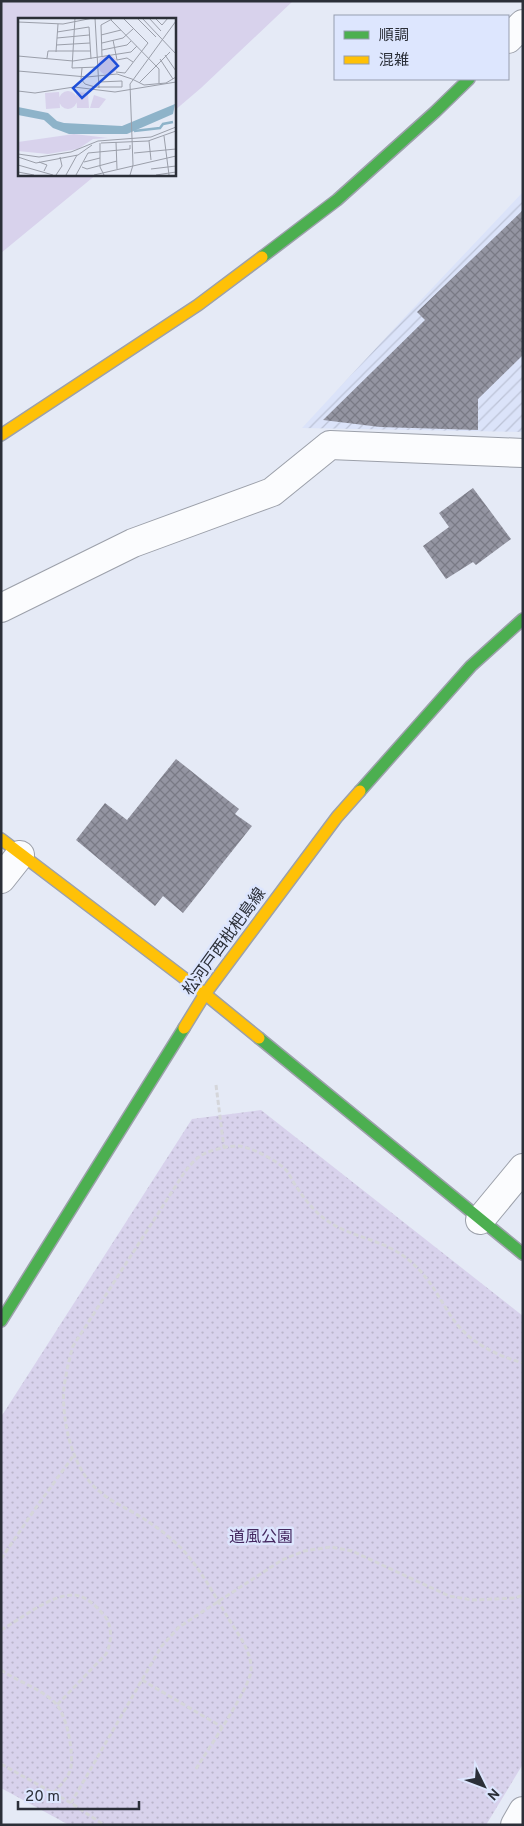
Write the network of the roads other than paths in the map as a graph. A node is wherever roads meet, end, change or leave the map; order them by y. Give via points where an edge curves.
1 (523, 24) edge
2 (509, 38) edge
3 (468, 80) edge
4 (1, 435) edge
5 (523, 453) edge
6 (1, 608) edge
7 (523, 619) edge
8 (11, 847) edge
9 (1, 879) edge
10 (205, 994) junction
11 (523, 1168) edge
12 (480, 1220) junction
13 (523, 1254) edge
14 (1, 1321) edge
15 (523, 1811) edge
16 (514, 1825) edge

1 - 2 street
3 - 4 street via 336,200 198,305
5 - 6 street via 330,445 272,492 133,542
7 - 10 street, 松河戸西枇杷島線 via 471,666 337,817
8 - 9 street
8 - 10 street
10 - 12 street
10 - 14 street, 松河戸西枇杷島線
11 - 12 street
12 - 13 street
15 - 16 street

